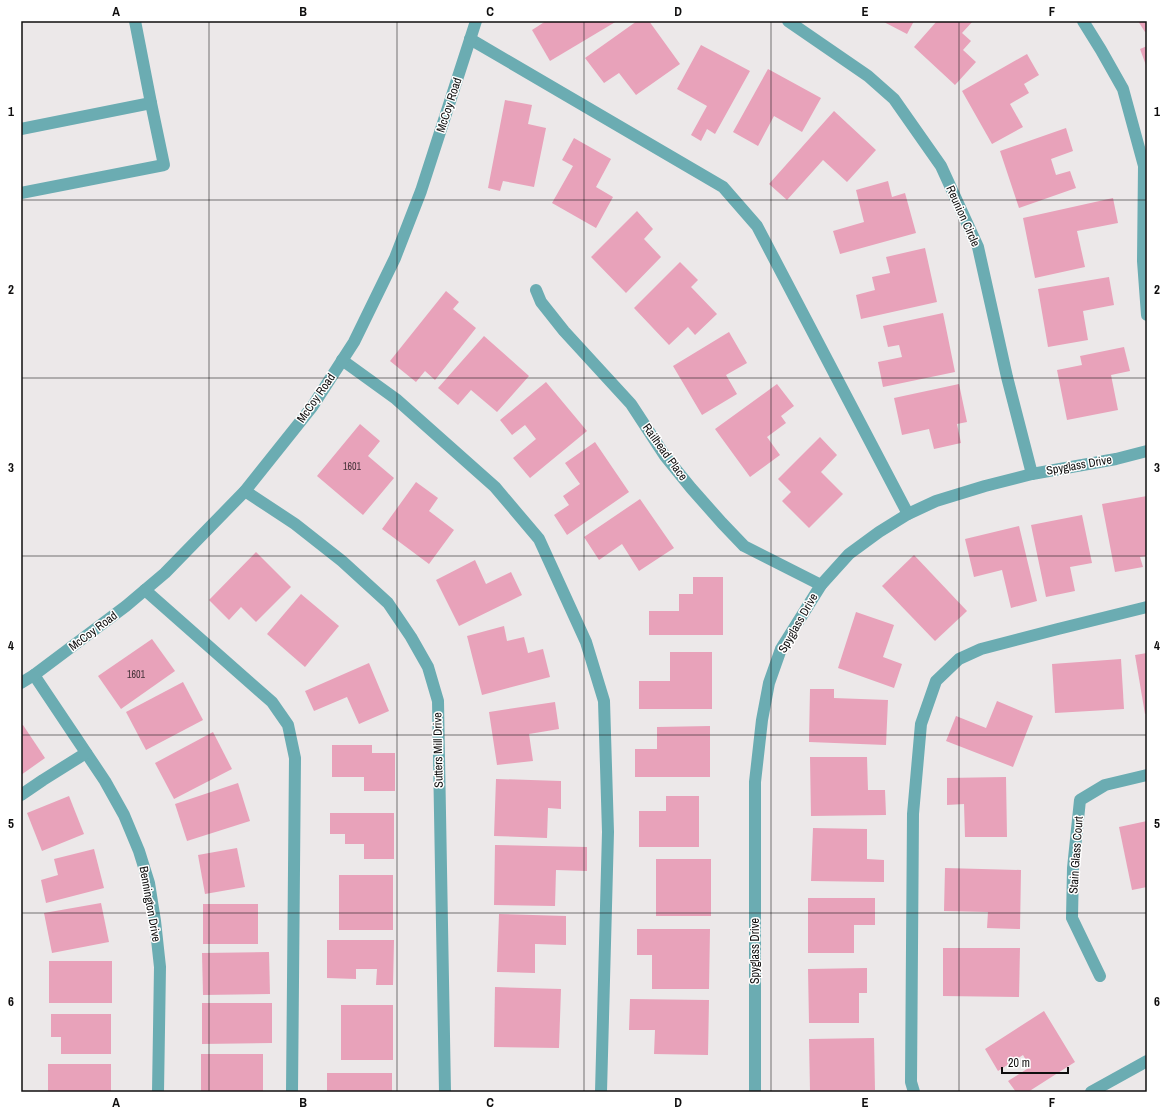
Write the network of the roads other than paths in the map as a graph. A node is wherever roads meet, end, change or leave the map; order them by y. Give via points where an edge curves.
1 (135, 21) edge
2 (476, 21) edge
3 (788, 21) edge
4 (1082, 21) edge
5 (470, 40) junction
6 (151, 104) junction
7 (21, 129) edge
8 (21, 193) edge
9 (536, 290) dead end
10 (1147, 315) edge
11 (342, 360) junction
12 (1147, 451) edge
13 (1032, 474) junction
14 (245, 491) junction
15 (908, 514) junction
16 (821, 585) junction
17 (145, 590) junction
18 (1147, 607) edge
19 (34, 675) junction
20 (21, 682) edge
21 (86, 752) junction
22 (1147, 775) edge
23 (21, 795) edge
24 (1100, 976) dead end
25 (1147, 1061) edge
26 (158, 1092) edge
27 (292, 1092) edge
28 (445, 1092) edge
29 (601, 1092) edge
30 (755, 1092) edge
31 (914, 1092) edge
32 (1091, 1092) edge

1 - 6 street
2 - 5 street, McCoy Road
3 - 13 street, Reunion Circle via 868,76 894,100 941,166 978,248
4 - 10 street via 1123,89 1144,166 1143,261
5 - 11 street, McCoy Road via 422,191 395,258 354,342
5 - 15 street via 723,187 757,226
6 - 7 street
6 - 8 street via 164,165
9 - 16 street, Railhead Place via 541,302 564,331 631,404 691,488 744,546
11 - 14 street, McCoy Road via 312,407
11 - 29 street via 396,399 495,487 539,539 586,642 604,701 608,832
12 - 13 street, Spyglass Drive
13 - 15 street, Spyglass Drive via 936,501
14 - 17 street, McCoy Road
14 - 28 street, Sutters Mill Drive via 295,524 342,561 388,603 428,667 438,701
15 - 16 street, Spyglass Drive via 849,554
16 - 30 street, Spyglass Drive via 781,649 770,683 761,728 755,782
17 - 19 street, McCoy Road
17 - 27 street via 272,702 288,725 296,758
18 - 31 street via 980,649 959,659 936,681 921,724 913,814 911,1082
19 - 20 street, McCoy Road
19 - 21 street, Bennington Drive
21 - 23 street
21 - 26 street, Bennington Drive via 124,815 149,883 160,967
22 - 24 street, Stain Glass Court via 1105,785 1080,800 1072,868 1072,918
25 - 32 street

